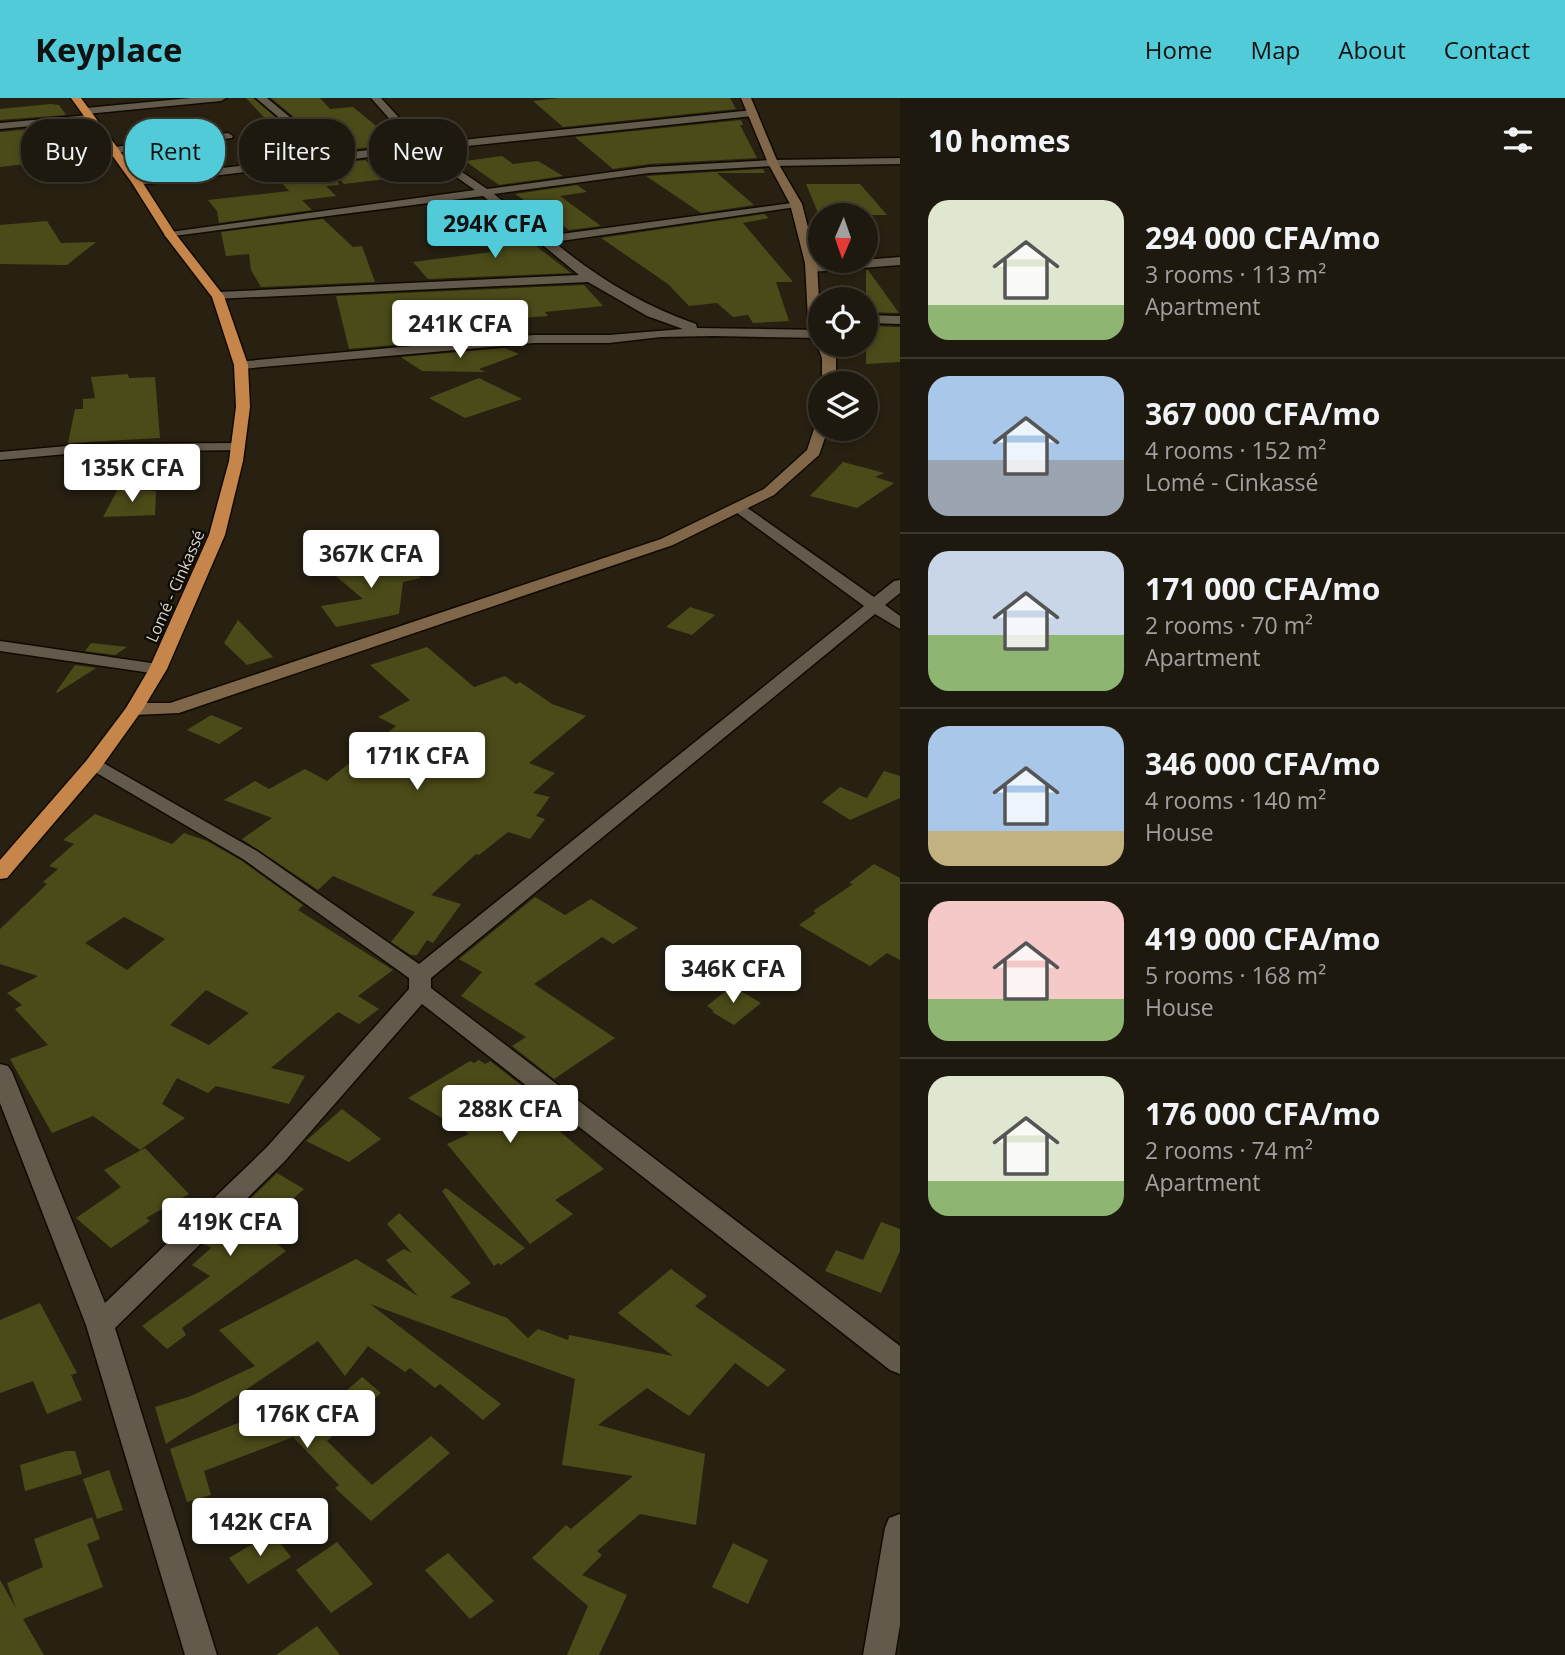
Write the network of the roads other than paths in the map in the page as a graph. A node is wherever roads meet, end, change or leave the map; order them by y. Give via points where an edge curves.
1 (221, 98) edge
2 (261, 98) edge
3 (376, 98) edge
4 (746, 98) edge
5 (84, 109) edge
6 (753, 113) junction
7 (286, 119) edge
8 (395, 119) edge
9 (0, 126) edge
10 (228, 136) dead end
11 (467, 143) edge
12 (114, 150) junction
13 (900, 161) edge
14 (773, 163) junction
15 (125, 165) edge
16 (467, 180) edge
17 (137, 182) edge
18 (486, 193) junction
19 (796, 204) junction
20 (170, 234) junction
21 (546, 240) junction
22 (808, 255) edge
23 (900, 261) edge
24 (878, 263) edge
25 (590, 278) junction
26 (218, 296) junction
27 (878, 319) edge
28 (900, 320) edge
29 (713, 332) junction
30 (808, 334) edge
31 (241, 365) junction
32 (817, 441) edge
33 (238, 447) junction
34 (0, 456) edge
35 (738, 507) junction
36 (900, 585) edge
37 (874, 606) junction
38 (900, 624) edge
39 (0, 646) edge
40 (158, 669) junction
41 (134, 709) junction
42 (93, 765) junction
43 (0, 873) edge
44 (420, 983) junction
45 (0, 1072) edge
46 (100, 1325) junction
47 (900, 1362) edge
48 (900, 1528) edge
49 (201, 1655) edge
50 (879, 1655) edge

1 - 5 street
2 - 7 street
3 - 8 street
4 - 6 street
5 - 9 street
5 - 12 highway, Lomé - Cinkassé
6 - 11 street
6 - 14 street
10 - 12 street
12 - 15 highway, Lomé - Cinkassé
13 - 14 street
14 - 18 street via 649,170
14 - 19 street
16 - 18 street
17 - 20 highway, Lomé - Cinkassé
18 - 20 street
18 - 21 street
19 - 21 street
19 - 22 street
20 - 26 highway, Lomé - Cinkassé
21 - 25 street
23 - 24 street
25 - 26 street
25 - 29 street via 670,321
26 - 31 highway, Lomé - Cinkassé
27 - 28 street
29 - 30 street
29 - 31 street via 534,339
31 - 33 highway, Lomé - Cinkassé via 243,407
32 - 35 street via 814,452 769,492
33 - 34 street via 89,448
33 - 40 highway, Lomé - Cinkassé via 218,535
35 - 37 street
35 - 41 street via 667,542 199,700 172,709
36 - 37 street
37 - 38 street
37 - 44 street
39 - 40 street
40 - 41 highway, Lomé - Cinkassé
41 - 42 highway, Lomé - Cinkassé
42 - 43 highway, Lomé - Cinkassé
42 - 44 street via 250,855
44 - 46 street via 275,1155
44 - 47 street
45 - 46 street
46 - 49 street
48 - 50 street

